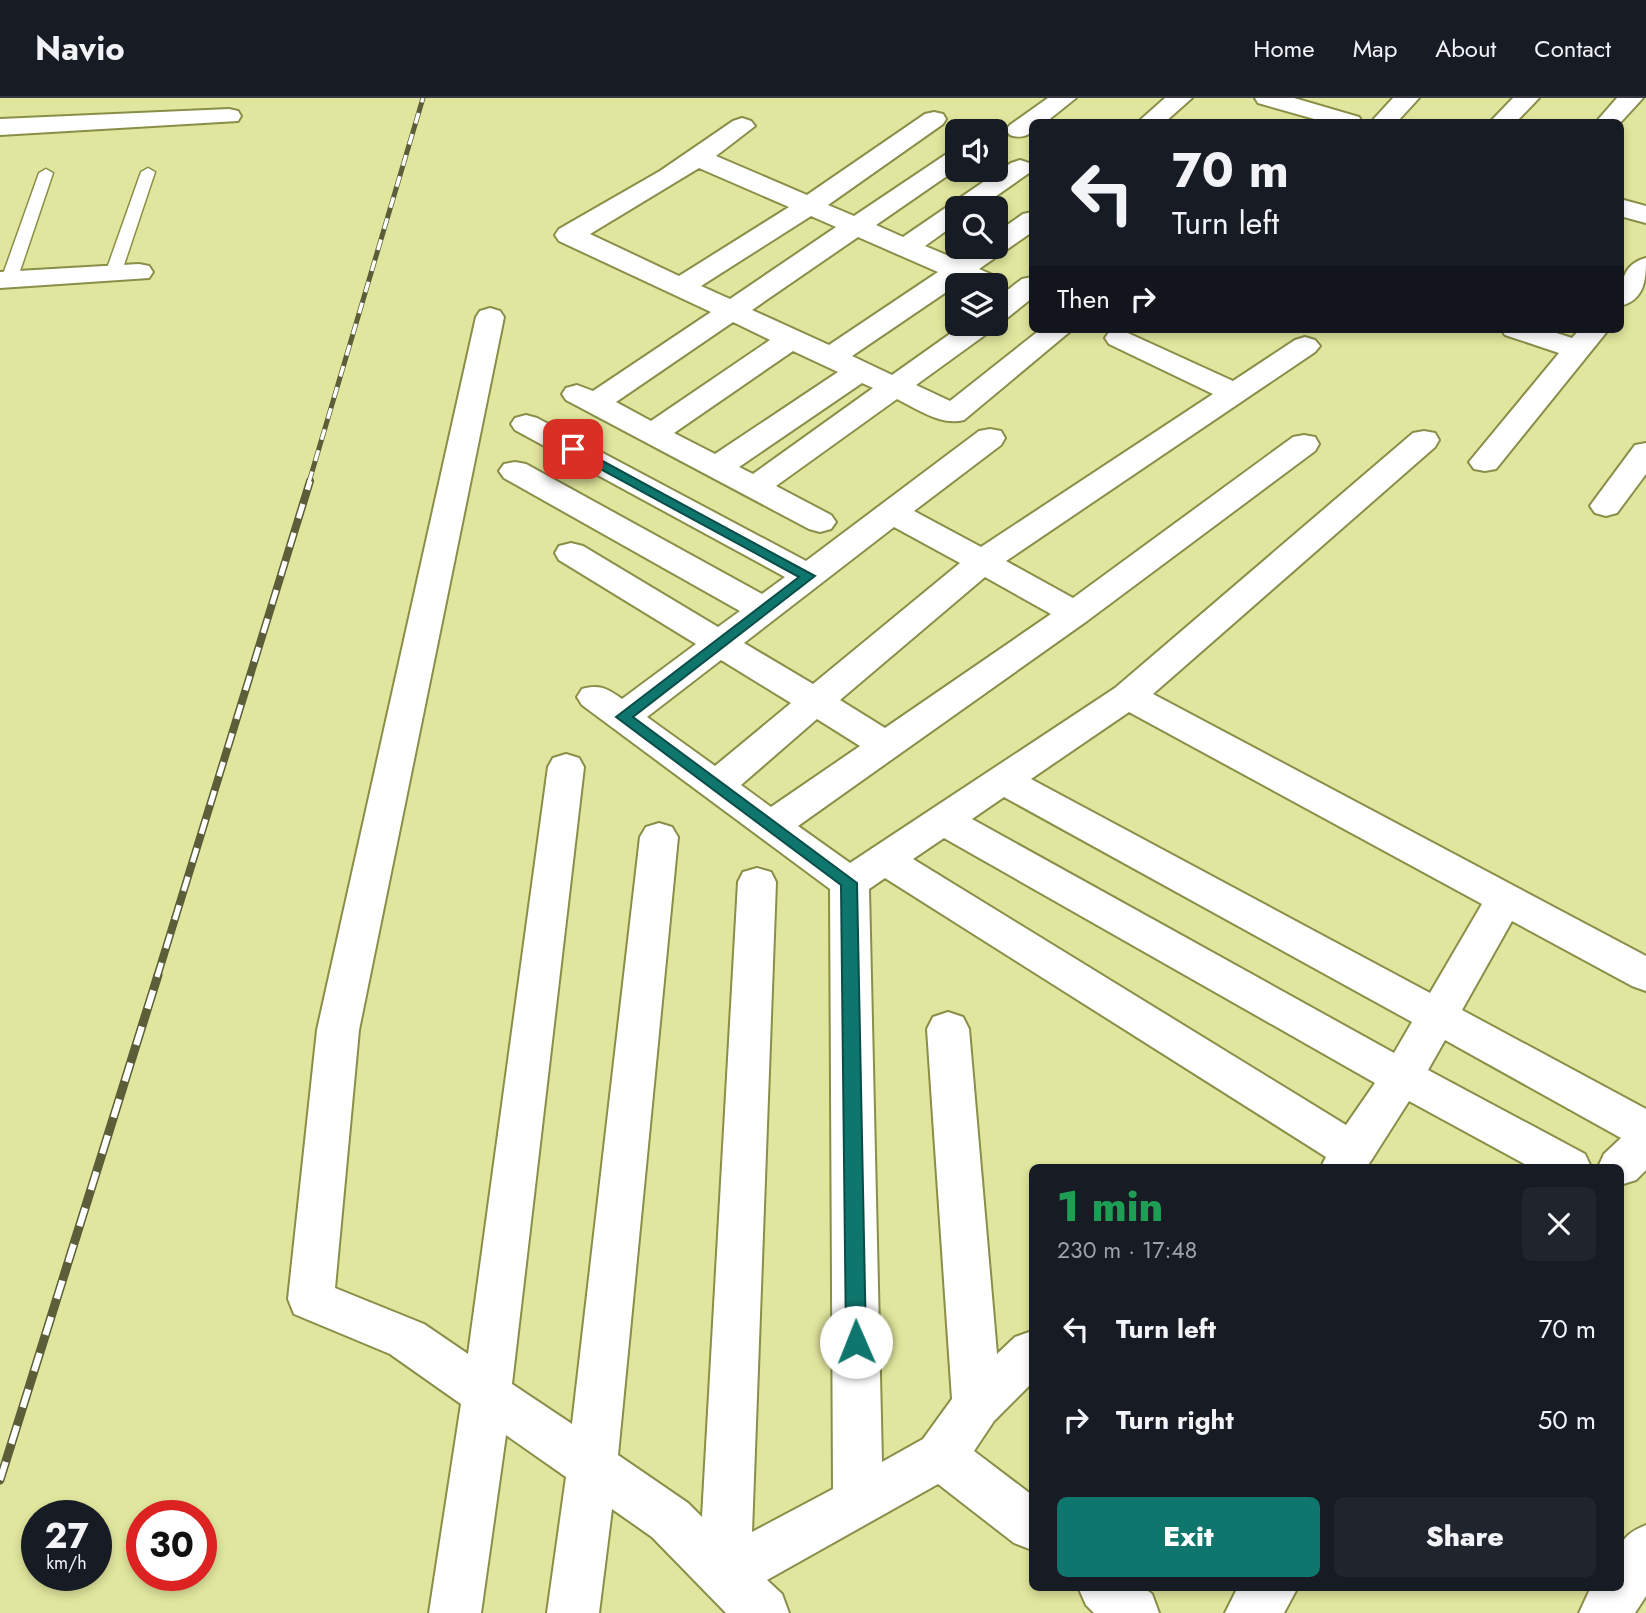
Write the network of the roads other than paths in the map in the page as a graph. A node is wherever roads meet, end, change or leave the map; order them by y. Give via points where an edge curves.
1 (1064, 98) edge
2 (1180, 98) edge
3 (1407, 98) edge
4 (1527, 98) edge
5 (1631, 98) edge
6 (1280, 100) edge
7 (162, 108) edge
8 (229, 116) dead end
9 (934, 119) dead end
10 (1035, 119) edge
11 (1154, 119) edge
12 (1264, 119) edge
13 (1340, 119) edge
14 (1386, 119) edge
15 (1505, 119) edge
16 (1611, 119) edge
17 (1029, 124) edge
18 (742, 126) dead end
19 (0, 127) edge
20 (1019, 131) dead end
21 (696, 157) junction
22 (945, 166) edge
23 (1020, 168) dead end
24 (148, 172) dead end
25 (47, 173) dead end
26 (979, 196) edge
27 (809, 206) junction
28 (1624, 208) edge
29 (1646, 215) edge
30 (945, 219) edge
31 (1029, 222) edge
32 (858, 227) junction
33 (1008, 236) edge
34 (906, 247) junction
35 (975, 259) edge
36 (1646, 266) edge
37 (958, 271) junction
38 (126, 273) joint
39 (4, 280) edge
40 (680, 287) junction
41 (1014, 291) edge
42 (1624, 293) edge
43 (731, 311) junction
44 (490, 317) dead end
45 (1054, 333) edge
46 (1543, 333) edge
47 (966, 336) edge
48 (1119, 338) dead end
49 (1586, 339) edge
50 (791, 340) junction
51 (1305, 346) dead end
52 (831, 357) junction
53 (859, 371) junction
54 (894, 388) junction
55 (1235, 393) junction
56 (526, 424) dead end
57 (651, 434) junction
58 (990, 438) dead end
59 (1424, 440) dead end
60 (1304, 444) dead end
61 (1646, 452) edge
62 (1485, 462) dead end
63 (716, 468) junction
64 (515, 471) dead end
65 (755, 487) junction
66 (1606, 506) dead end
67 (892, 512) junction
68 (820, 522) dead end
69 (571, 554) dead end
70 (982, 562) junction
71 (808, 576) junction
72 (764, 610) junction
73 (1075, 613) junction
74 (720, 643) junction
75 (1128, 696) junction
76 (815, 701) junction
77 (886, 745) junction
78 (566, 767) dead end
79 (1003, 780) junction
80 (716, 785) junction
81 (943, 820) junction
82 (771, 826) junction
83 (659, 836) dead end
84 (867, 871) junction
85 (757, 882) dead end
86 (1505, 899) junction
87 (1646, 975) edge
88 (1437, 1016) junction
89 (948, 1029) dead end
90 (1402, 1077) junction
91 (1646, 1130) edge
92 (1646, 1142) edge
93 (1348, 1160) edge
94 (1563, 1164) edge
95 (1623, 1164) edge
96 (1029, 1355) edge
97 (487, 1394) junction
98 (977, 1405) junction
99 (942, 1456) junction
100 (592, 1467) junction
101 (858, 1504) junction
102 (1029, 1524) edge
103 (1646, 1550) edge
104 (725, 1575) junction
105 (1624, 1584) edge
106 (1108, 1591) edge
107 (1269, 1591) edge
108 (1619, 1591) edge
109 (455, 1613) edge
110 (573, 1613) edge
111 (763, 1613) edge
112 (1133, 1613) edge
113 (1251, 1613) edge
114 (1605, 1613) edge

1 - 10 street
2 - 11 street
3 - 14 street
4 - 15 street
5 - 16 street
6 - 12 street
6 - 13 street
7 - 8 street
7 - 19 street
9 - 27 street
17 - 20 street
18 - 21 street
21 - 27 street
21 - 40 street via 569,235
22 - 32 street
23 - 26 street
24 - 38 lane
25 - 39 lane
27 - 32 street
27 - 40 street
28 - 29 street
30 - 34 street
31 - 33 street
32 - 34 street
32 - 43 street
34 - 37 street
35 - 37 street
36 - 42 street
37 - 41 street
37 - 52 street
38 - 39 street
40 - 43 street
43 - 50 street
43 - 57 street via 583,397
44 - 97 street via 338,1030 312,1299 407,1339
45 - 54 street via 953,414
46 - 49 street
47 - 54 street
48 - 55 street
49 - 62 street
50 - 52 street
50 - 57 street
51 - 55 street
52 - 53 street
53 - 54 street
53 - 63 street
54 - 65 street
55 - 70 street
56 - 71 street
57 - 63 street
58 - 67 street
59 - 75 street
60 - 73 street
61 - 66 street
63 - 65 street
64 - 72 street
65 - 68 street
67 - 70 street
67 - 71 street
69 - 74 street
70 - 73 street
70 - 76 street
71 - 72 street
72 - 74 street
73 - 77 street
74 - 76 street
74 - 80 street via 609,707
75 - 79 street
75 - 86 street
76 - 77 street
76 - 80 street
77 - 82 street
78 - 97 street
79 - 81 street
79 - 88 street
80 - 82 street
81 - 84 street
81 - 90 street
82 - 84 street
83 - 100 street
84 - 93 street
84 - 101 street
85 - 104 street
86 - 87 street
86 - 88 street
88 - 90 street
88 - 91 street
89 - 98 street
90 - 93 street
90 - 94 street
92 - 95 street
96 - 98 street
97 - 100 street
97 - 109 street
98 - 99 street
99 - 101 street
99 - 102 street
100 - 104 street via 670,1520
100 - 110 street
101 - 104 street
103 - 105 street
104 - 111 street
106 - 112 street
107 - 113 street
108 - 114 street

